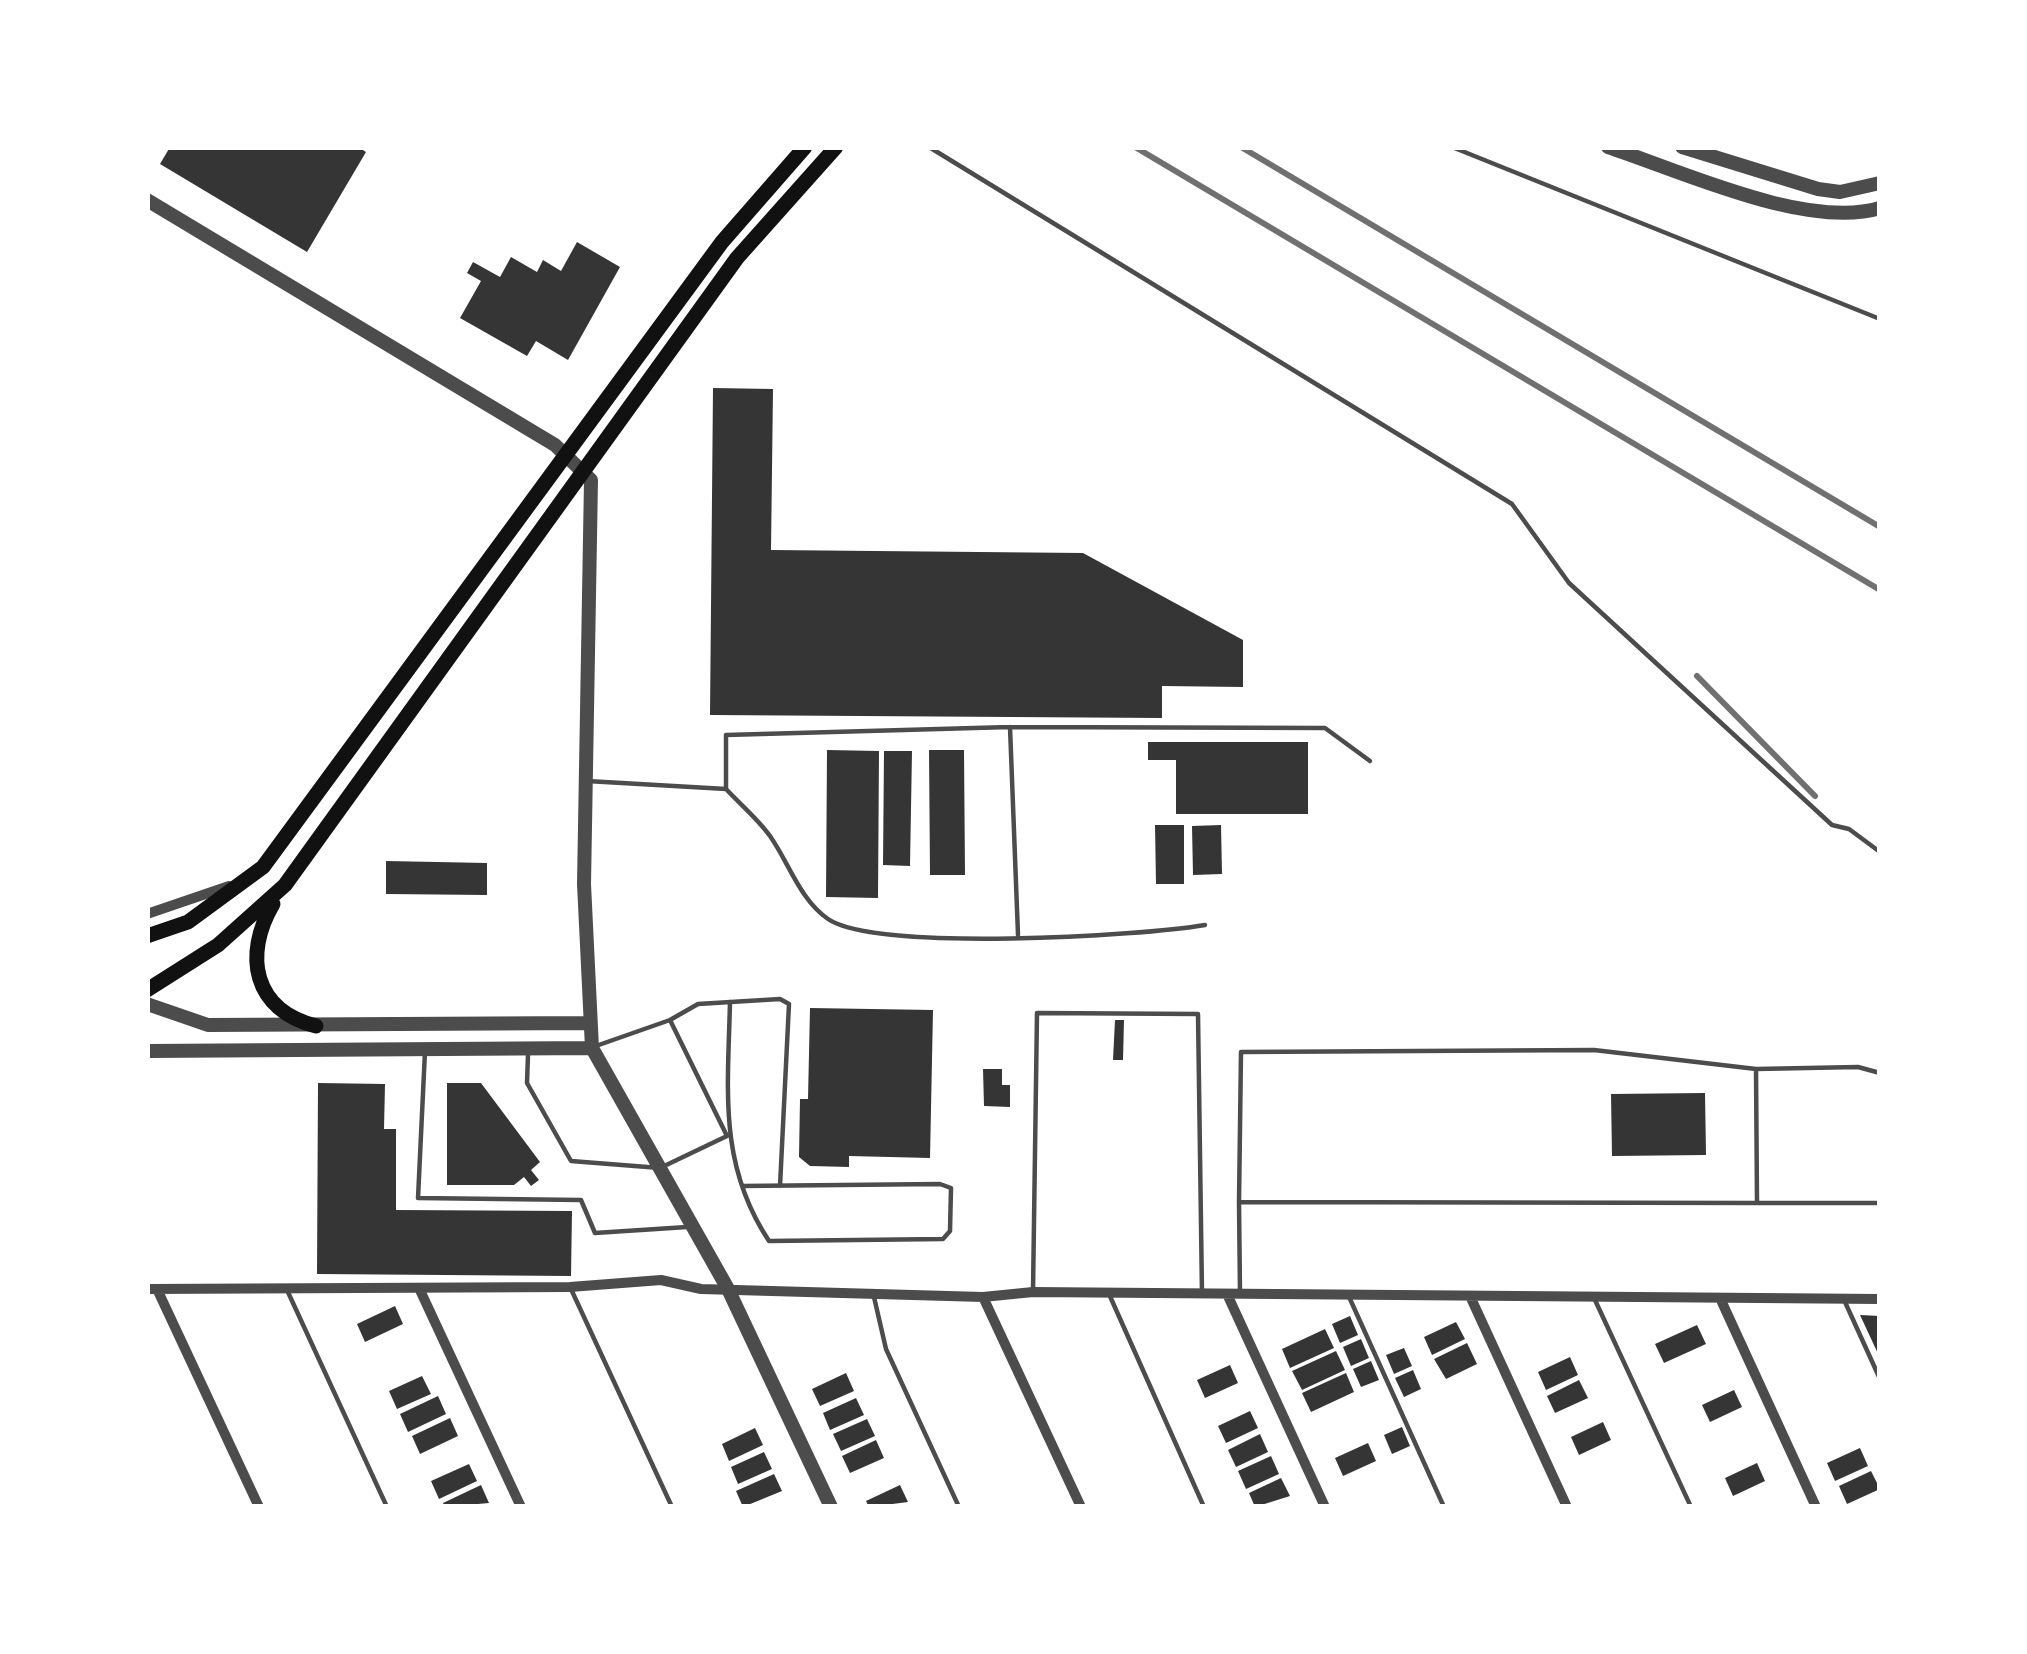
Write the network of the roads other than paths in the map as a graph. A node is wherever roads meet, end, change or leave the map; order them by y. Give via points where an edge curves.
1 (805, 147) edge
2 (836, 147) edge
3 (929, 147) edge
4 (1452, 147) edge
5 (1608, 147) edge
6 (1682, 147) edge
7 (1880, 183) edge
8 (147, 200) edge
9 (1880, 208) edge
10 (1880, 320) edge
11 (1010, 727) junction
12 (1370, 761) dead end
13 (587, 781) junction
14 (726, 789) junction
15 (1880, 852) edge
16 (263, 867) junction
17 (285, 885) junction
18 (147, 914) edge
19 (1205, 925) dead end
20 (1018, 935) junction
21 (147, 936) edge
22 (147, 990) edge
23 (730, 1002) junction
24 (147, 1004) edge
25 (670, 1020) junction
26 (588, 1023) junction
27 (316, 1026) junction
28 (592, 1048) junction
29 (529, 1049) junction
30 (147, 1051) edge
31 (425, 1051) junction
32 (1756, 1069) junction
33 (1880, 1073) edge
34 (727, 1136) junction
35 (659, 1168) junction
36 (742, 1186) junction
37 (780, 1186) junction
38 (1240, 1202) junction
39 (1757, 1203) junction
40 (1880, 1203) edge
41 (693, 1226) junction
42 (570, 1287) junction
43 (419, 1288) junction
44 (152, 1289) edge
45 (728, 1289) junction
46 (287, 1290) junction
47 (1033, 1292) junction
48 (1109, 1293) junction
49 (873, 1294) junction
50 (1202, 1294) junction
51 (1233, 1294) junction
52 (1348, 1295) junction
53 (1470, 1296) junction
54 (983, 1297) junction
55 (1594, 1297) junction
56 (1720, 1298) junction
57 (1843, 1299) junction
58 (1880, 1299) edge
59 (1880, 1379) edge
60 (259, 1507) edge
61 (387, 1507) edge
62 (521, 1507) edge
63 (672, 1507) edge
64 (831, 1507) edge
65 (958, 1507) edge
66 (1081, 1507) edge
67 (1204, 1507) edge
68 (1325, 1507) edge
69 (1444, 1507) edge
70 (1568, 1507) edge
71 (1691, 1507) edge
72 (1816, 1507) edge

1 - 16 main road via 722,242
2 - 17 main road via 737,258
3 - 15 lane via 1512,504 1569,583 1832,825
4 - 10 lane
5 - 9 street via 1792,206 1849,215
6 - 7 street via 1818,189
8 - 13 street via 558,447 592,480
11 - 12 lane via 1325,728
11 - 14 lane via 726,735
11 - 20 lane
13 - 14 lane
13 - 26 street
14 - 20 lane via 766,830 830,921 904,935
16 - 18 street
16 - 21 main road via 188,922
17 - 22 main road via 218,945
17 - 27 main road via 255,942 256,972 278,1010
19 - 20 lane via 1147,935
23 - 25 lane via 698,1004
23 - 34 lane
23 - 37 lane via 789,1004
24 - 27 street via 208,1025
25 - 28 lane
25 - 34 lane
26 - 27 street
26 - 28 street
28 - 29 street
28 - 35 street
29 - 31 street
29 - 35 lane via 527,1083 571,1161
30 - 31 street
31 - 41 lane via 418,1198 581,1200 596,1233
32 - 33 lane
32 - 38 lane via 1594,1050 1241,1052
32 - 39 lane
34 - 35 lane
34 - 36 lane
35 - 41 street
36 - 37 lane
36 - 37 lane via 769,1241 943,1239 950,1231 951,1188 940,1184
38 - 39 lane
38 - 51 lane
39 - 40 lane
41 - 45 street
42 - 43 street
42 - 45 street via 661,1280
42 - 63 lane
43 - 46 street
43 - 62 street
44 - 46 street
44 - 60 street
45 - 49 street
45 - 64 street
46 - 61 lane
47 - 48 street
47 - 50 lane via 1036,1013 1155,1012 1198,1014
47 - 54 street
48 - 50 street
48 - 67 lane
49 - 54 street
49 - 65 lane via 886,1349
50 - 51 street
51 - 52 street
51 - 68 street
52 - 53 street
52 - 69 lane
53 - 55 street
53 - 70 street
54 - 66 street
55 - 56 street
55 - 71 lane
56 - 57 street
56 - 72 street
57 - 58 street
57 - 59 lane

